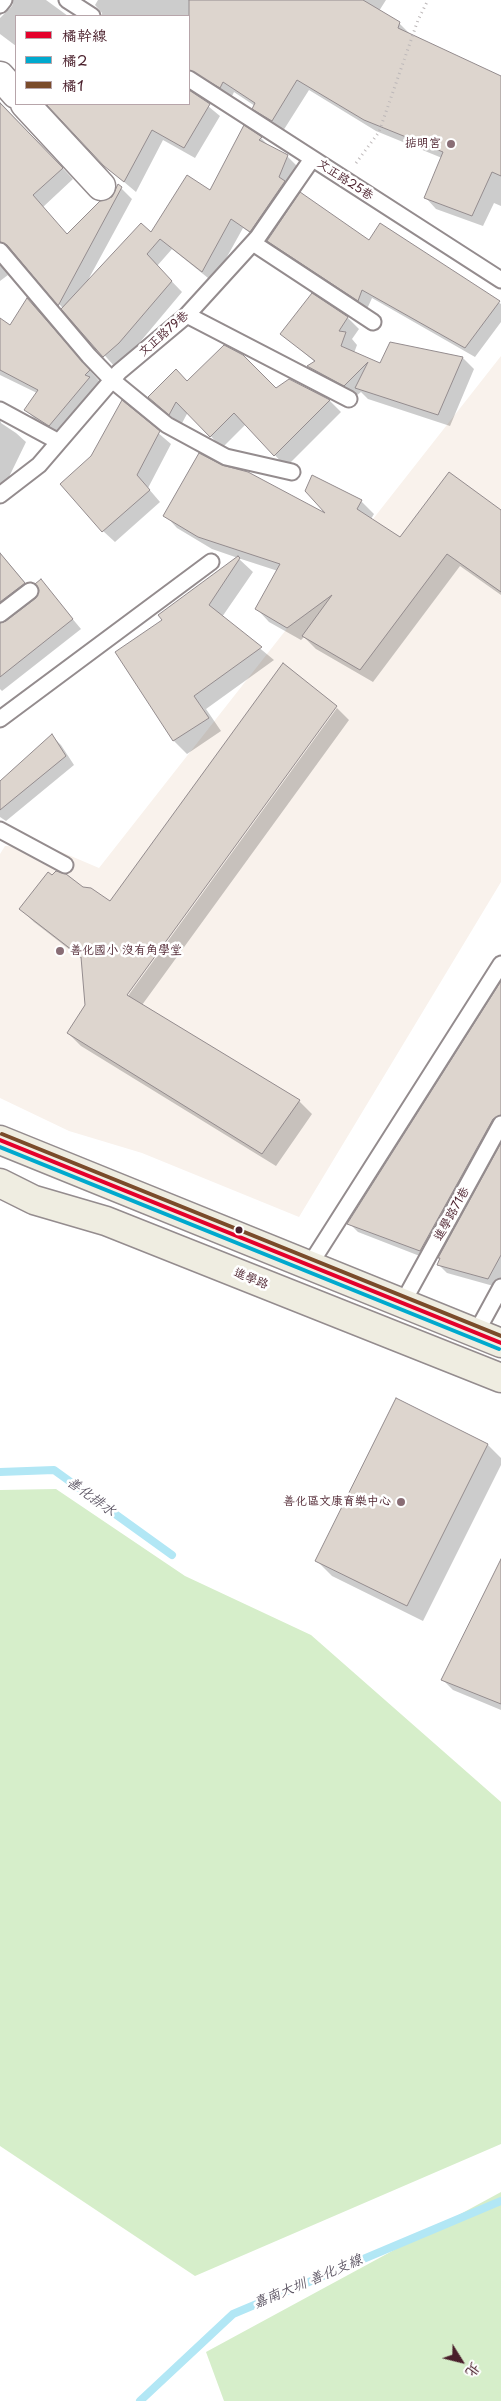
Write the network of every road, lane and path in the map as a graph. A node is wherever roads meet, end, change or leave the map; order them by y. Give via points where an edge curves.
1 (4, 0) edge
2 (68, 0) edge
3 (428, 0) edge
4 (0, 5) edge
5 (88, 9) edge
6 (0, 76) edge
7 (190, 80) edge
8 (15, 93) edge
9 (27, 105) edge
10 (312, 159) junction
11 (343, 179) junction
12 (101, 186) dead end
13 (253, 243) junction
14 (0, 251) edge
15 (501, 280) edge
16 (187, 315) junction
17 (373, 322) dead end
18 (112, 380) junction
19 (349, 399) dead end
20 (0, 410) edge
21 (58, 442) junction
22 (292, 472) dead end
23 (0, 495) edge
24 (211, 562) dead end
25 (30, 591) dead end
26 (0, 614) edge
27 (0, 719) edge
28 (0, 830) edge
29 (65, 865) dead end
30 (501, 964) edge
31 (501, 1124) edge
32 (0, 1140) edge
33 (0, 1183) edge
34 (309, 1266) junction
35 (501, 1287) edge
36 (402, 1304) junction
37 (489, 1338) edge
38 (501, 1378) edge

1 - 4 lane
2 - 5 lane
3 - 11 path via 379,132
6 - 8 street
7 - 10 lane, 文正路25巷
9 - 12 street
10 - 11 lane, 文正路25巷
10 - 13 lane, 文正路79巷
11 - 15 lane, 文正路25巷
13 - 16 lane, 文正路79巷
13 - 17 lane
14 - 18 lane
16 - 18 lane, 文正路79巷
16 - 19 lane
18 - 21 lane, 文正路79巷
18 - 22 lane via 167,425 226,457
20 - 21 lane
21 - 23 lane, 文正路79巷 via 38,465
24 - 27 lane
25 - 26 lane
28 - 29 lane
30 - 34 lane
31 - 36 lane, 進學路71巷
32 - 34 main road
33 - 38 main road, 進學路 via 34,1200 106,1220
34 - 36 main road
35 - 37 lane
36 - 37 main road

